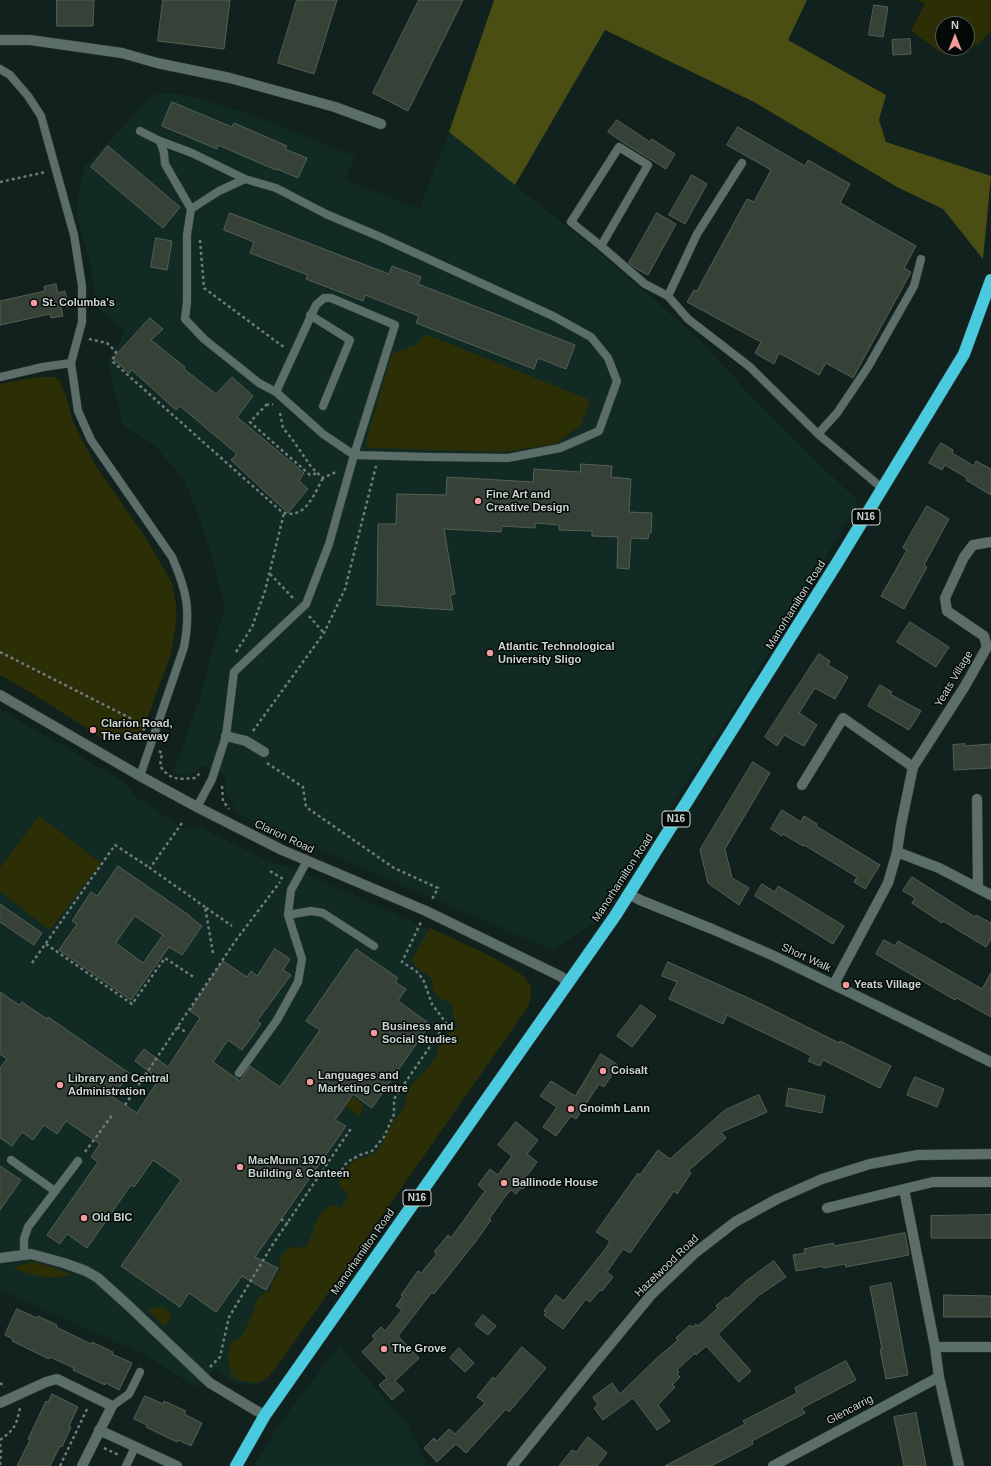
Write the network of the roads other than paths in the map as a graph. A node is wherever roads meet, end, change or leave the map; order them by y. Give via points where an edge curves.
1 (0, 40) edge
2 (0, 68) edge
3 (381, 124) dead end
4 (140, 131) dead end
5 (160, 141) junction
6 (742, 163) dead end
7 (244, 179) junction
8 (191, 209) junction
9 (601, 246) junction
10 (921, 259) dead end
11 (991, 280) edge
12 (668, 296) junction
13 (310, 315) junction
14 (71, 362) junction
15 (0, 377) edge
16 (276, 392) junction
17 (323, 406) dead end
18 (818, 434) junction
19 (354, 455) junction
20 (883, 489) junction
21 (991, 542) edge
22 (0, 695) edge
23 (226, 736) junction
24 (265, 757) road end
25 (913, 767) junction
26 (140, 776) junction
27 (802, 785) dead end
28 (977, 799) dead end
29 (197, 807) junction
30 (898, 852) junction
31 (307, 861) junction
32 (978, 888) junction
33 (629, 894) junction
34 (991, 895) edge
35 (288, 915) junction
36 (374, 946) dead end
37 (568, 982) junction
38 (834, 984) junction
39 (991, 1062) edge
40 (239, 1073) dead end
41 (991, 1154) edge
42 (11, 1160) dead end
43 (78, 1161) road end
44 (991, 1182) edge
45 (904, 1189) junction
46 (55, 1190) junction
47 (826, 1208) dead end
48 (24, 1255) junction
49 (0, 1258) edge
50 (935, 1347) junction
51 (991, 1347) edge
52 (140, 1372) dead end
53 (939, 1377) junction
54 (0, 1403) edge
55 (112, 1406) junction
56 (265, 1415) junction
57 (99, 1430) junction
58 (135, 1447) junction
59 (128, 1463) edge
60 (82, 1466) edge
61 (177, 1466) edge
62 (236, 1466) edge
63 (512, 1466) edge
64 (773, 1466) edge
65 (959, 1466) edge

1 - 3 street via 30,40 122,52 335,107
2 - 14 lane via 10,75 28,96 41,116 74,235 82,286 82,322
4 - 5 lane
5 - 7 lane via 192,153
5 - 8 lane via 165,164
6 - 12 lane via 697,234
7 - 8 lane via 219,190
7 - 19 lane via 276,188 326,214 552,316 590,338 608,358 617,381 598,431 560,448 508,458
8 - 16 lane via 187,235 185,319 210,344 260,383
9 - 9 lane via 571,222 619,147 648,165
9 - 12 lane via 645,284
10 - 18 lane via 914,286 868,367 837,412
11 - 20 highway, Manorhamilton Road / N16 via 964,354
12 - 18 lane via 688,319 750,367
13 - 16 lane
13 - 17 lane via 350,340
13 - 19 lane via 324,298 331,298 395,325
14 - 15 lane
14 - 26 lane via 78,411 91,440 172,557 181,579 187,606 188,627 184,647
16 - 19 lane via 324,434
18 - 20 lane
19 - 23 lane via 329,544 306,604 234,672
20 - 33 highway, Manorhamilton Road / N16
21 - 25 street, Yeats Village via 973,545 964,557 945,598 947,611 984,636 987,647
22 - 26 street, Clarion Road
23 - 24 street via 246,741
23 - 29 lane via 212,779
25 - 27 street via 843,718
25 - 30 street, Yeats Village
26 - 29 street, Clarion Road
28 - 32 street
29 - 31 street, Clarion Road
30 - 32 street via 939,868
30 - 38 street, Yeats Village via 888,883
31 - 35 lane via 291,890
31 - 37 street, Clarion Road via 426,911
32 - 34 street
33 - 37 highway, Manorhamilton Road / N16
33 - 38 street, Short Walk
35 - 36 lane via 323,912
35 - 40 lane via 302,959 298,982 276,1020
37 - 56 highway, Manorhamilton Road / N16
38 - 39 street, Short Walk
41 - 63 street, Hazelwood Road via 918,1155 870,1164 822,1179 777,1198 735,1222 695,1253 651,1296
42 - 46 lane
43 - 46 lane
44 - 45 street via 933,1182
45 - 47 street
45 - 50 street
46 - 48 lane via 28,1227 24,1239
48 - 49 street
48 - 56 street via 31,1254 64,1263 98,1278 201,1376
50 - 51 street
50 - 53 street
52 - 55 lane via 128,1394
53 - 64 street, Glencarrig
53 - 65 street
54 - 55 street via 57,1379
55 - 57 street
56 - 62 highway, Manorhamilton Road / N16
57 - 58 street
57 - 60 street
58 - 59 lane
58 - 61 street

